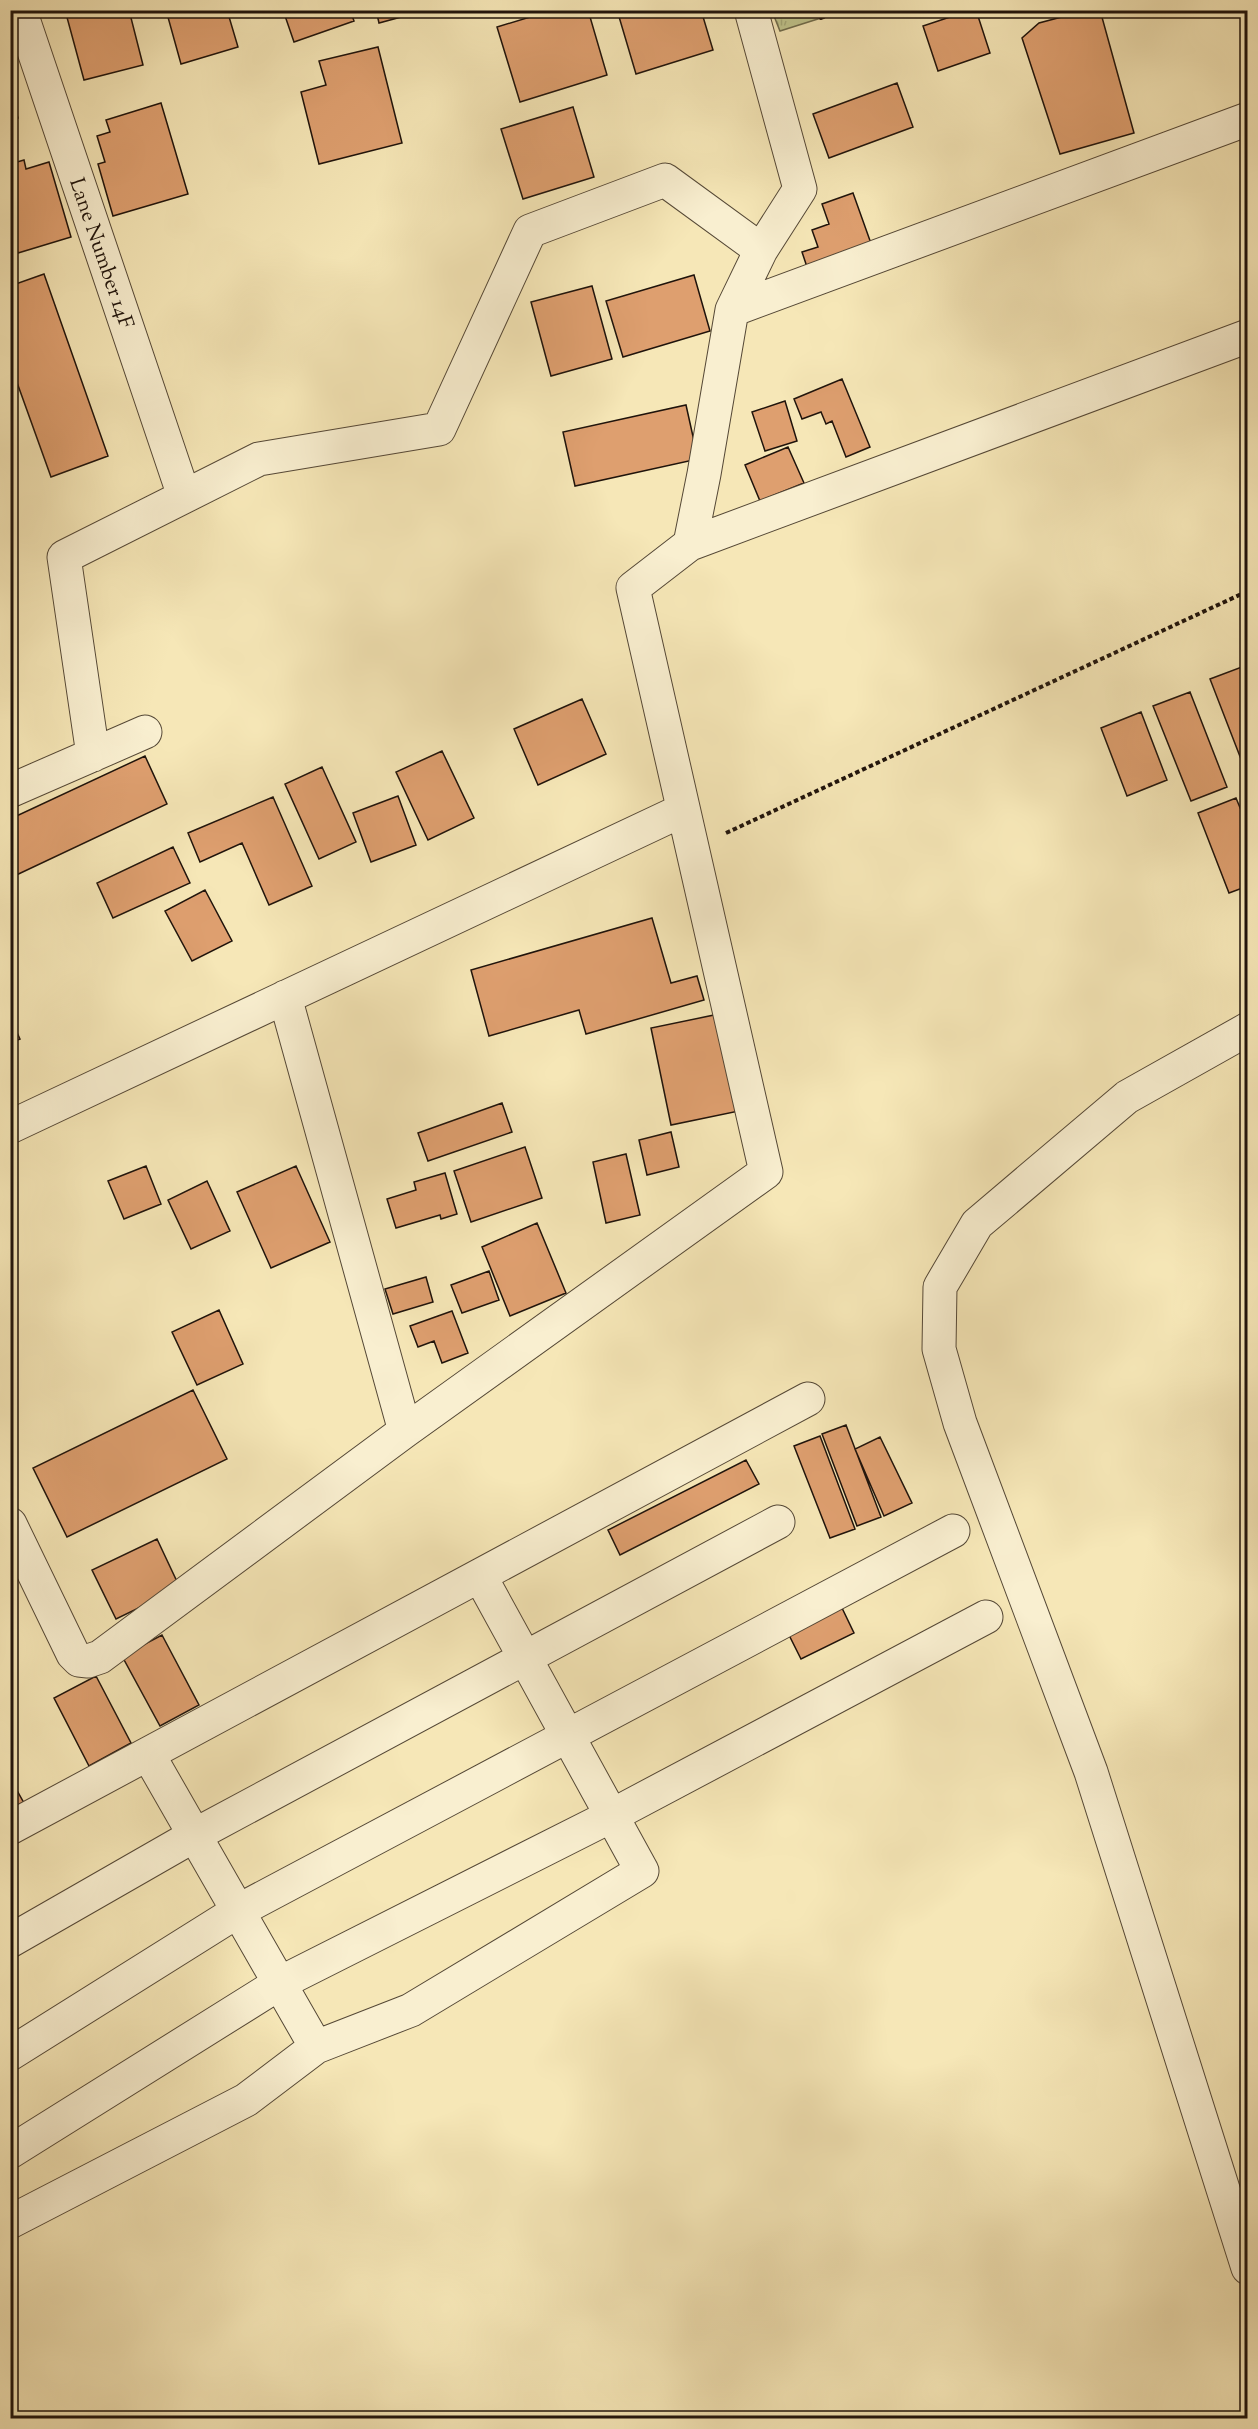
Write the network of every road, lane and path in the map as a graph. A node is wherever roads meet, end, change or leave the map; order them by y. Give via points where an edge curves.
1 (20, 10) edge
2 (751, 10) edge
3 (819, 10) edge
4 (841, 10) edge
5 (1248, 119) edge
6 (761, 250) junction
7 (732, 310) junction
8 (1248, 336) edge
9 (184, 496) junction
10 (690, 544) junction
11 (1248, 591) edge
12 (145, 732) dead end
13 (93, 755) junction
14 (10, 791) edge
15 (683, 810) junction
16 (692, 848) junction
17 (285, 997) junction
18 (1248, 1029) edge
19 (10, 1127) edge
20 (808, 1399) dead end
21 (405, 1431) junction
22 (778, 1522) dead end
23 (10, 1524) edge
24 (953, 1532) dead end
25 (480, 1576) junction
26 (986, 1617) dead end
27 (524, 1658) junction
28 (567, 1734) junction
29 (148, 1754) junction
30 (611, 1815) junction
31 (10, 1828) edge
32 (195, 1835) junction
33 (238, 1911) junction
34 (10, 1941) edge
35 (280, 1983) junction
36 (316, 2046) junction
37 (10, 2054) edge
38 (10, 2152) edge
39 (10, 2222) edge
40 (1248, 2268) edge

1 - 9 street, Lane Number 14F
2 - 6 street via 800,189
3 - 4 path via 821,18
5 - 7 street
6 - 7 street
6 - 9 street via 665,180 530,231 439,429 259,459
7 - 10 street
8 - 10 street
9 - 13 street via 64,557
10 - 15 street via 633,588
11 - 16 path
12 - 13 street
13 - 14 street
15 - 16 street
15 - 17 street
16 - 21 street via 766,1172
17 - 19 street
17 - 21 street
18 - 40 street via 1127,1097 977,1224 940,1287 939,1349 960,1423 1091,1772
20 - 25 street
21 - 23 street via 100,1657 88,1660 79,1660 74,1654
22 - 27 street
24 - 28 street
25 - 27 street
25 - 29 street
26 - 30 street
27 - 28 street
27 - 32 street
28 - 30 street
28 - 33 street
29 - 31 street
29 - 32 street
30 - 35 street
30 - 36 street via 642,1871 411,2010
32 - 33 street
32 - 34 street
33 - 35 street
33 - 37 street
35 - 36 street
35 - 38 street
36 - 39 street via 246,2100

